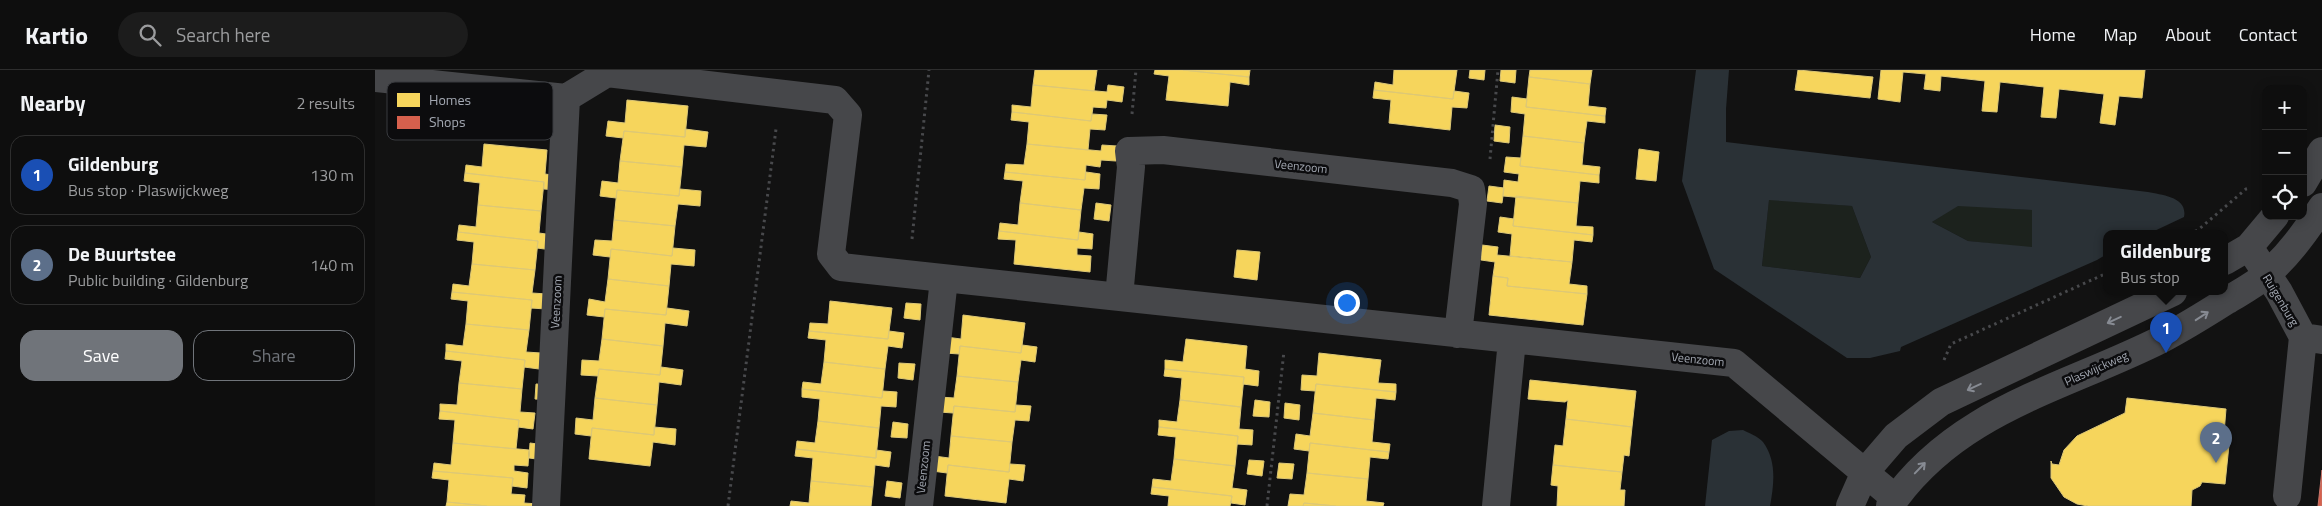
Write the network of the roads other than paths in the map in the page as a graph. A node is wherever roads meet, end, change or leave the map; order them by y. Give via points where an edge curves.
1 (418, 76) edge
2 (375, 78) edge
3 (737, 79) edge
4 (458, 82) edge
5 (553, 96) edge
6 (566, 98) junction
7 (2322, 152) edge
8 (2307, 176) edge
9 (2322, 207) edge
10 (2272, 220) edge
11 (2249, 247) junction
12 (2228, 259) edge
13 (2267, 275) junction
14 (944, 279) junction
15 (2167, 295) edge
16 (1119, 297) junction
17 (1458, 334) junction
18 (1512, 340) junction
19 (2316, 344) edge
20 (1865, 472) junction
21 (2287, 496) dead end
22 (1892, 502) edge
23 (546, 506) edge
24 (919, 506) edge
25 (1496, 506) edge
26 (1850, 506) edge

1 - 2 street
1 - 4 street
3 - 6 street, Veenzoom via 607,74
3 - 14 street, Veenzoom via 780,94 835,100 848,115 831,254 841,267
5 - 6 street
6 - 23 street, Veenzoom
7 - 8 street
9 - 13 street, Plaswijckweg via 2294,247
10 - 11 street
11 - 12 street
11 - 13 street, Ruigenburg
13 - 19 street, Ruigenburg
22 -> 13 street, Plaswijckweg via 1922,466 1962,433 2006,407 2191,324
14 - 16 street, Veenzoom
14 - 24 street, Veenzoom
15 -> 20 street via 1941,402 1896,436
16 - 17 street, Veenzoom
16 - 17 street, Veenzoom via 1131,167 1129,151 1163,150 1452,183 1471,189 1473,204
17 - 18 street, Veenzoom
18 - 20 street, Veenzoom via 1734,363
18 - 25 street
19 - 21 street
20 - 22 street, Veenzoom
20 - 26 street

